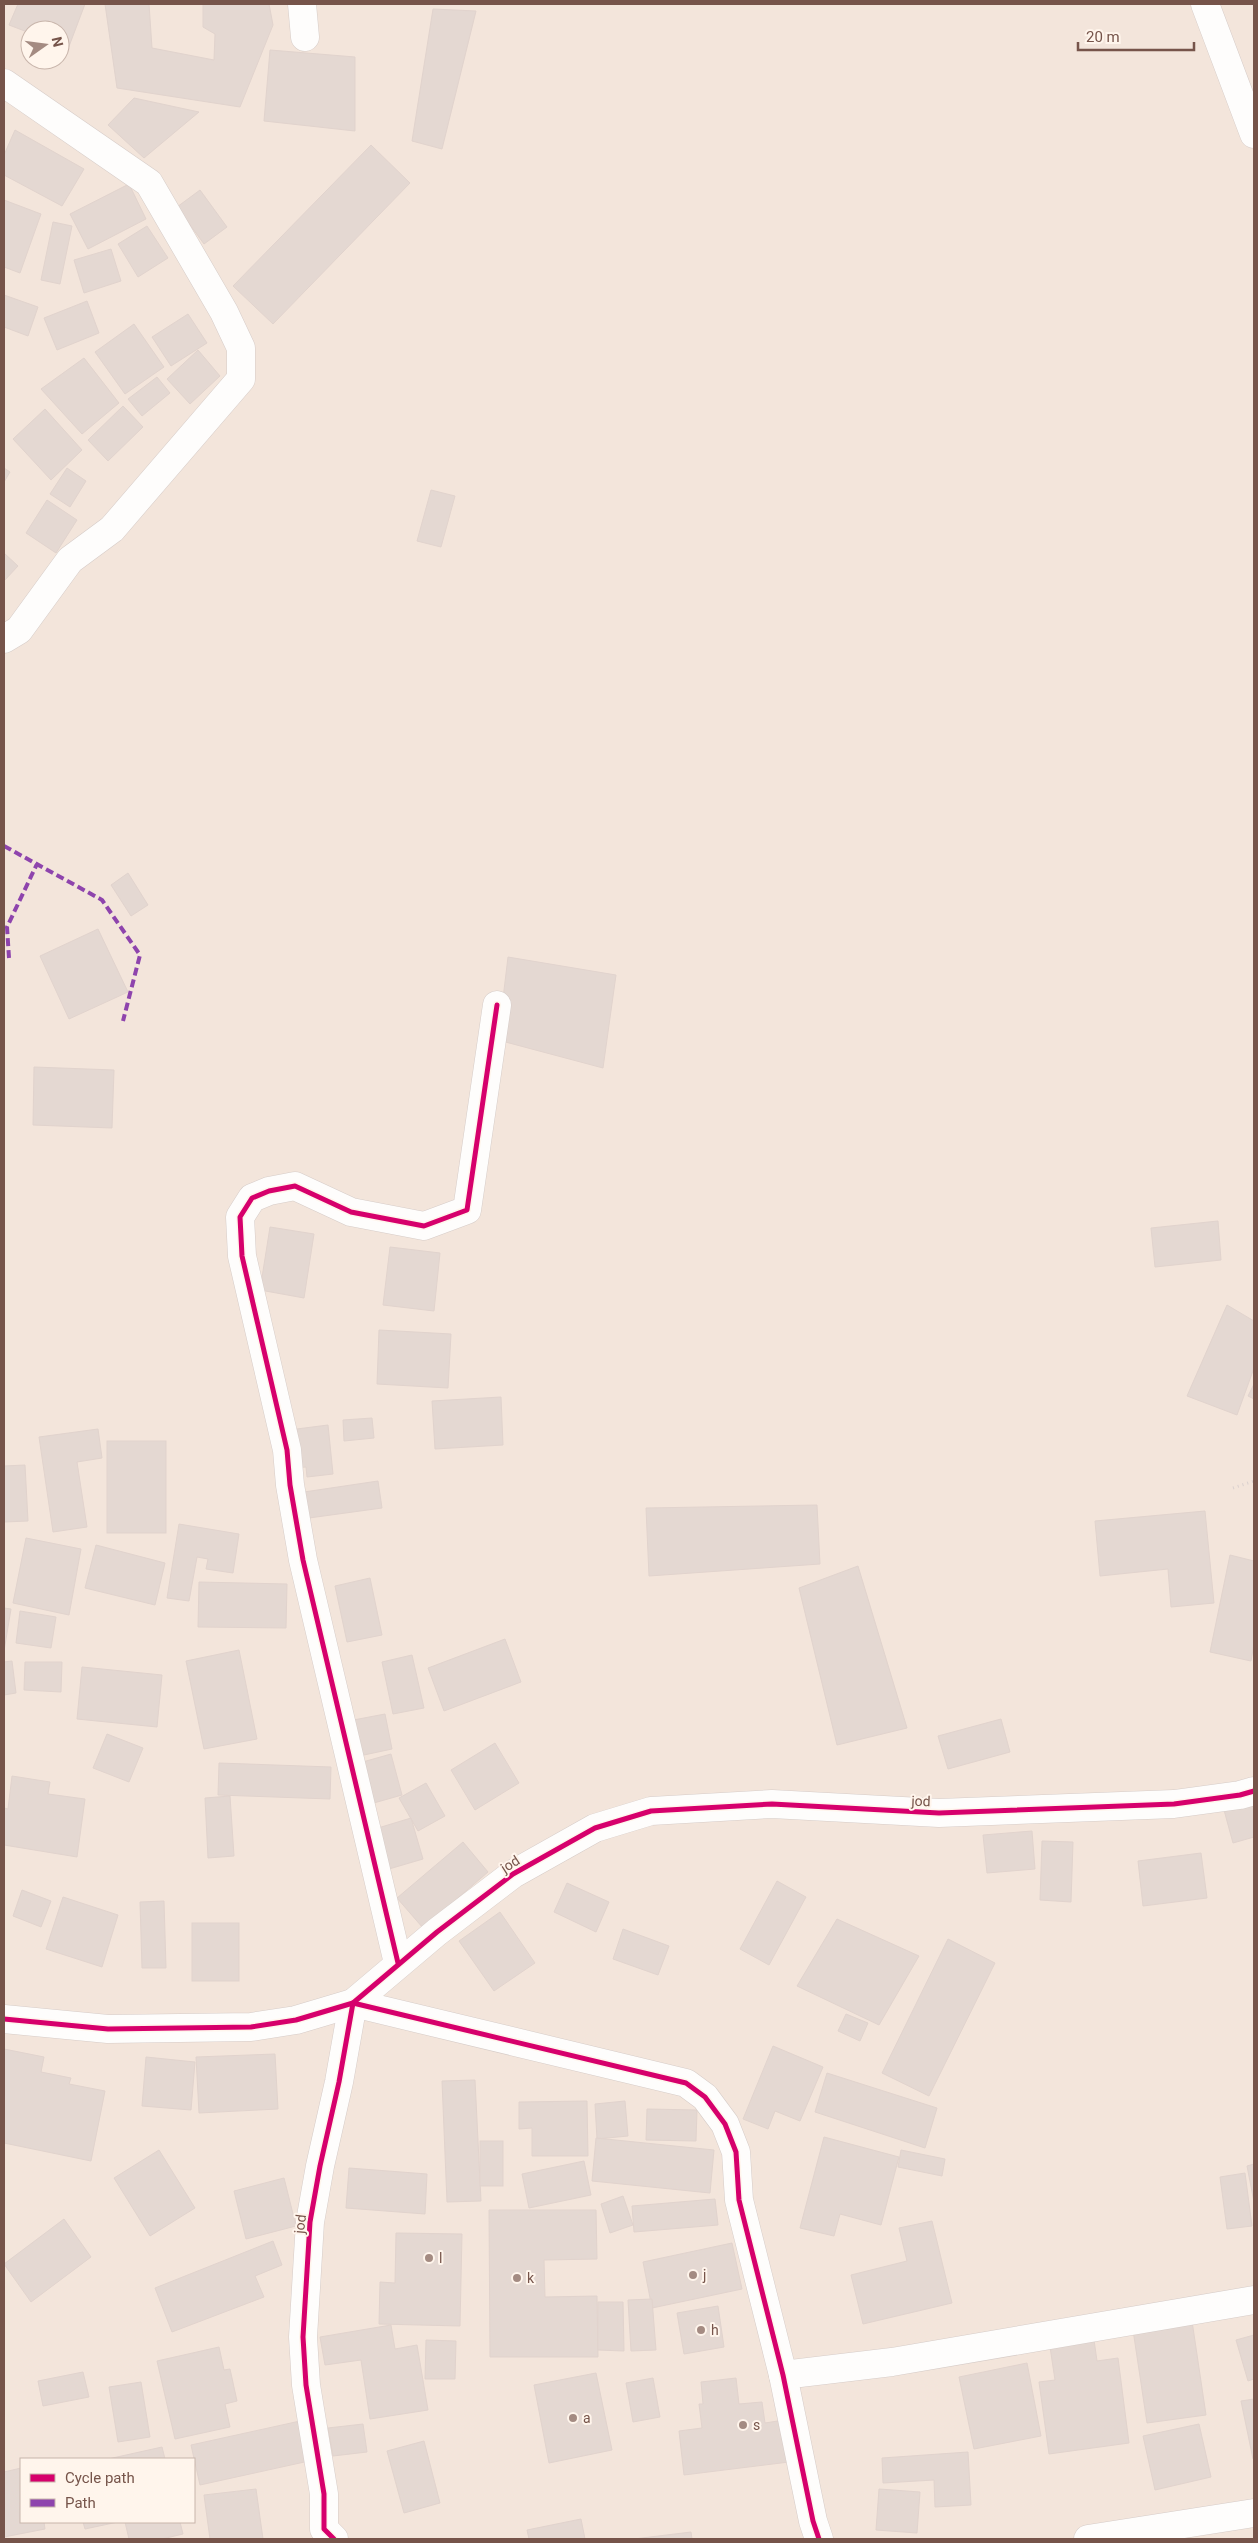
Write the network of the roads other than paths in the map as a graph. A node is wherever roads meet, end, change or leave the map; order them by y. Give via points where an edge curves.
1 (302, 4) edge
2 (1205, 4) edge
3 (305, 37) dead end
4 (4, 83) edge
5 (1252, 125) edge
6 (4, 639) edge
7 (497, 1005) dead end
8 (1254, 1790) edge
9 (398, 1963) junction
10 (354, 2003) junction
11 (4, 2019) edge
12 (1254, 2300) edge
13 (784, 2375) junction
14 (1254, 2513) edge
15 (324, 2536) edge
16 (818, 2539) edge
17 (1088, 2539) edge

1 - 3 street
2 - 5 street
4 - 6 street via 149,183 224,312 241,348 241,380 112,529 70,560 18,630
7 - 9 street via 467,1210 424,1226 351,1212 295,1186 252,1198 240,1217 242,1256 287,1450 303,1560
8 - 9 street, jod via 1240,1795 1174,1804 939,1813 772,1804 651,1810 595,1828 513,1874
9 - 10 street, jod
10 - 11 street via 296,2020 250,2026 108,2029
10 - 13 street via 654,2074 686,2083 705,2097 725,2124 736,2152 739,2200
10 - 15 street, jod via 310,2222 306,2283 303,2337 306,2385 324,2494
12 - 13 street via 911,2359
13 - 16 street
14 - 17 street

